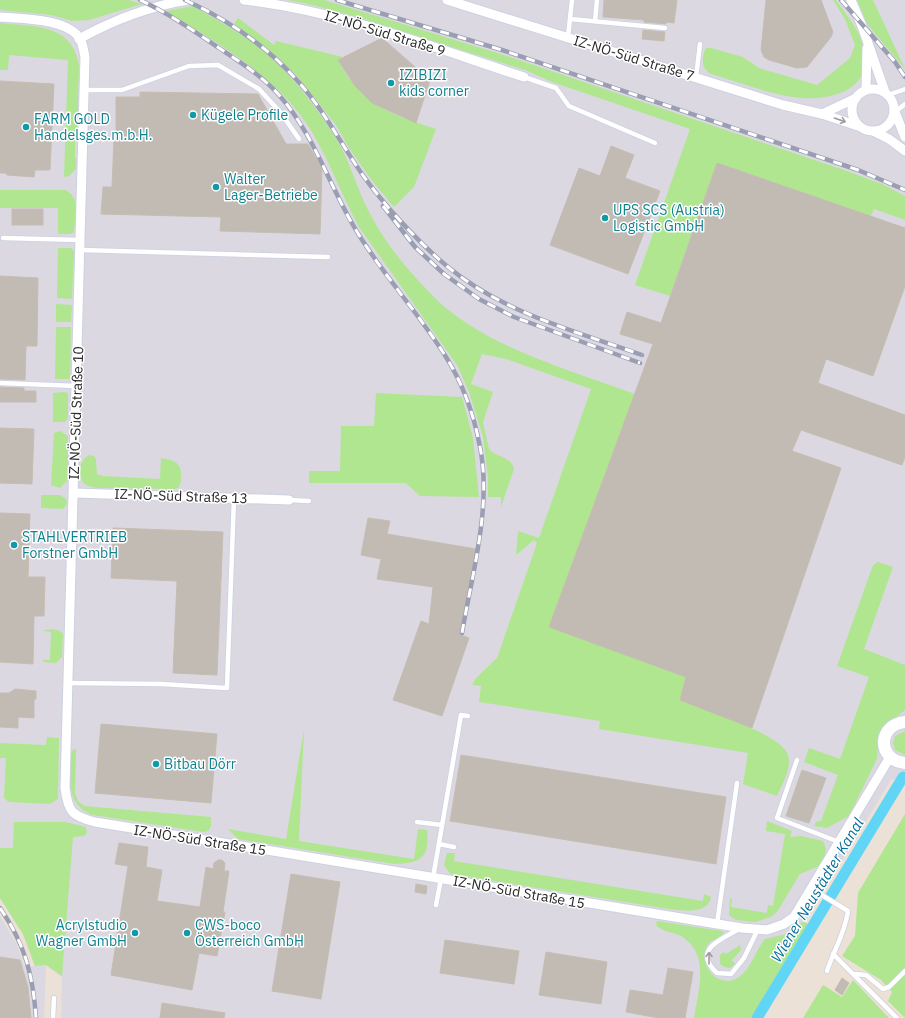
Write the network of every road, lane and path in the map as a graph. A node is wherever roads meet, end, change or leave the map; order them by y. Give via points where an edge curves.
1 (188, 0) edge
2 (244, 0) edge
3 (447, 0) edge
4 (572, 0) edge
5 (597, 0) edge
6 (851, 0) edge
7 (0, 17) edge
8 (570, 19) junction
9 (595, 21) junction
10 (665, 28) dead end
11 (568, 37) junction
12 (80, 39) junction
13 (867, 41) junction
14 (700, 44) dead end
15 (524, 77) joint
16 (696, 77) junction
17 (905, 89) edge
18 (86, 90) junction
19 (866, 90) junction
20 (887, 94) junction
21 (856, 98) junction
22 (905, 104) edge
23 (895, 112) junction
24 (822, 114) junction
25 (858, 126) junction
26 (875, 132) junction
27 (905, 137) edge
28 (299, 139) dead end
29 (655, 143) dead end
30 (905, 151) edge
31 (3, 238) dead end
32 (81, 240) junction
33 (81, 250) junction
34 (328, 257) dead end
35 (0, 383) edge
36 (77, 386) junction
37 (74, 493) junction
38 (234, 498) junction
39 (289, 500) joint
40 (309, 501) dead end
41 (68, 683) junction
42 (468, 716) dead end
43 (905, 721) edge
44 (890, 757) junction
45 (797, 760) dead end
46 (905, 763) edge
47 (737, 783) dead end
48 (67, 802) joint
49 (417, 822) dead end
50 (442, 825) junction
51 (839, 842) junction
52 (439, 844) junction
53 (454, 847) dead end
54 (437, 878) junction
55 (812, 889) junction
56 (436, 905) dead end
57 (716, 924) junction
58 (742, 928) junction
59 (758, 929) junction
60 (833, 954) junction
61 (827, 971) dead end
62 (905, 971) edge
63 (854, 974) junction
64 (54, 998) dead end
65 (53, 1018) edge
66 (897, 1018) edge

1 - 12 street via 155,7 102,26
2 - 15 street, IZ-NÖ-Süd Straße 9 via 285,5 332,16
3 - 11 street, IZ-NÖ-Süd Straße 7
4 - 8 lane
5 - 9 lane
6 - 13 street
7 - 12 street via 53,22 69,29
8 - 9 lane
8 - 11 lane
9 - 10 lane
11 - 16 street, IZ-NÖ-Süd Straße 7
12 - 18 street, IZ-NÖ-Süd Straße 10 via 85,57
13 - 19 street
13 - 20 street
14 - 16 lane
15 - 29 lane via 556,88 569,106
16 - 24 street, IZ-NÖ-Süd Straße 7
17 - 20 lane
18 - 28 lane via 122,90 189,66 218,65 259,89 281,113
18 - 32 street, IZ-NÖ-Süd Straße 10
19 - 20 street via 878,89
19 - 21 street
20 - 23 street via 892,100
21 - 24 street
21 - 25 street via 852,109 854,121
22 - 23 lane
23 - 26 street via 891,123
23 - 27 street
24 -> 25 street, IZ-NÖ-Süd Straße 7
25 - 26 street
26 - 30 street
31 - 32 lane
32 - 33 street, IZ-NÖ-Süd Straße 10
33 - 34 lane
33 - 36 street, IZ-NÖ-Süd Straße 10
35 - 36 lane
36 - 37 street, IZ-NÖ-Süd Straße 10
37 - 38 street, IZ-NÖ-Süd Straße 13
37 - 41 street, IZ-NÖ-Süd Straße 10
38 - 39 street, IZ-NÖ-Süd Straße 13
38 - 41 lane via 227,688
39 - 40 lane
41 - 48 street, IZ-NÖ-Süd Straße 10 via 65,788
42 - 50 lane via 461,715
43 - 44 street via 896,723 885,735 884,742
44 - 46 street via 897,762
44 - 51 street, IZ-NÖ-Süd Straße 15
45 - 51 lane via 777,818
47 - 57 lane
48 - 54 street, IZ-NÖ-Süd Straße 15 via 71,811 79,818 95,822
49 - 50 lane
50 - 52 lane
51 - 55 street, IZ-NÖ-Süd Straße 15
52 - 53 lane
52 - 54 lane
54 - 56 lane
54 - 57 street, IZ-NÖ-Süd Straße 15
55 - 59 street, IZ-NÖ-Süd Straße 15 via 794,917 767,930
55 - 60 lane via 848,911 847,922
57 - 58 street, IZ-NÖ-Süd Straße 15
58 - 59 street, IZ-NÖ-Süd Straße 15
59 -> 58 lane via 740,965 730,974 717,973 709,966 708,955 712,944
60 - 61 lane
60 - 63 lane
62 - 63 lane via 889,987 883,989 866,975
63 - 66 lane
64 - 65 lane

